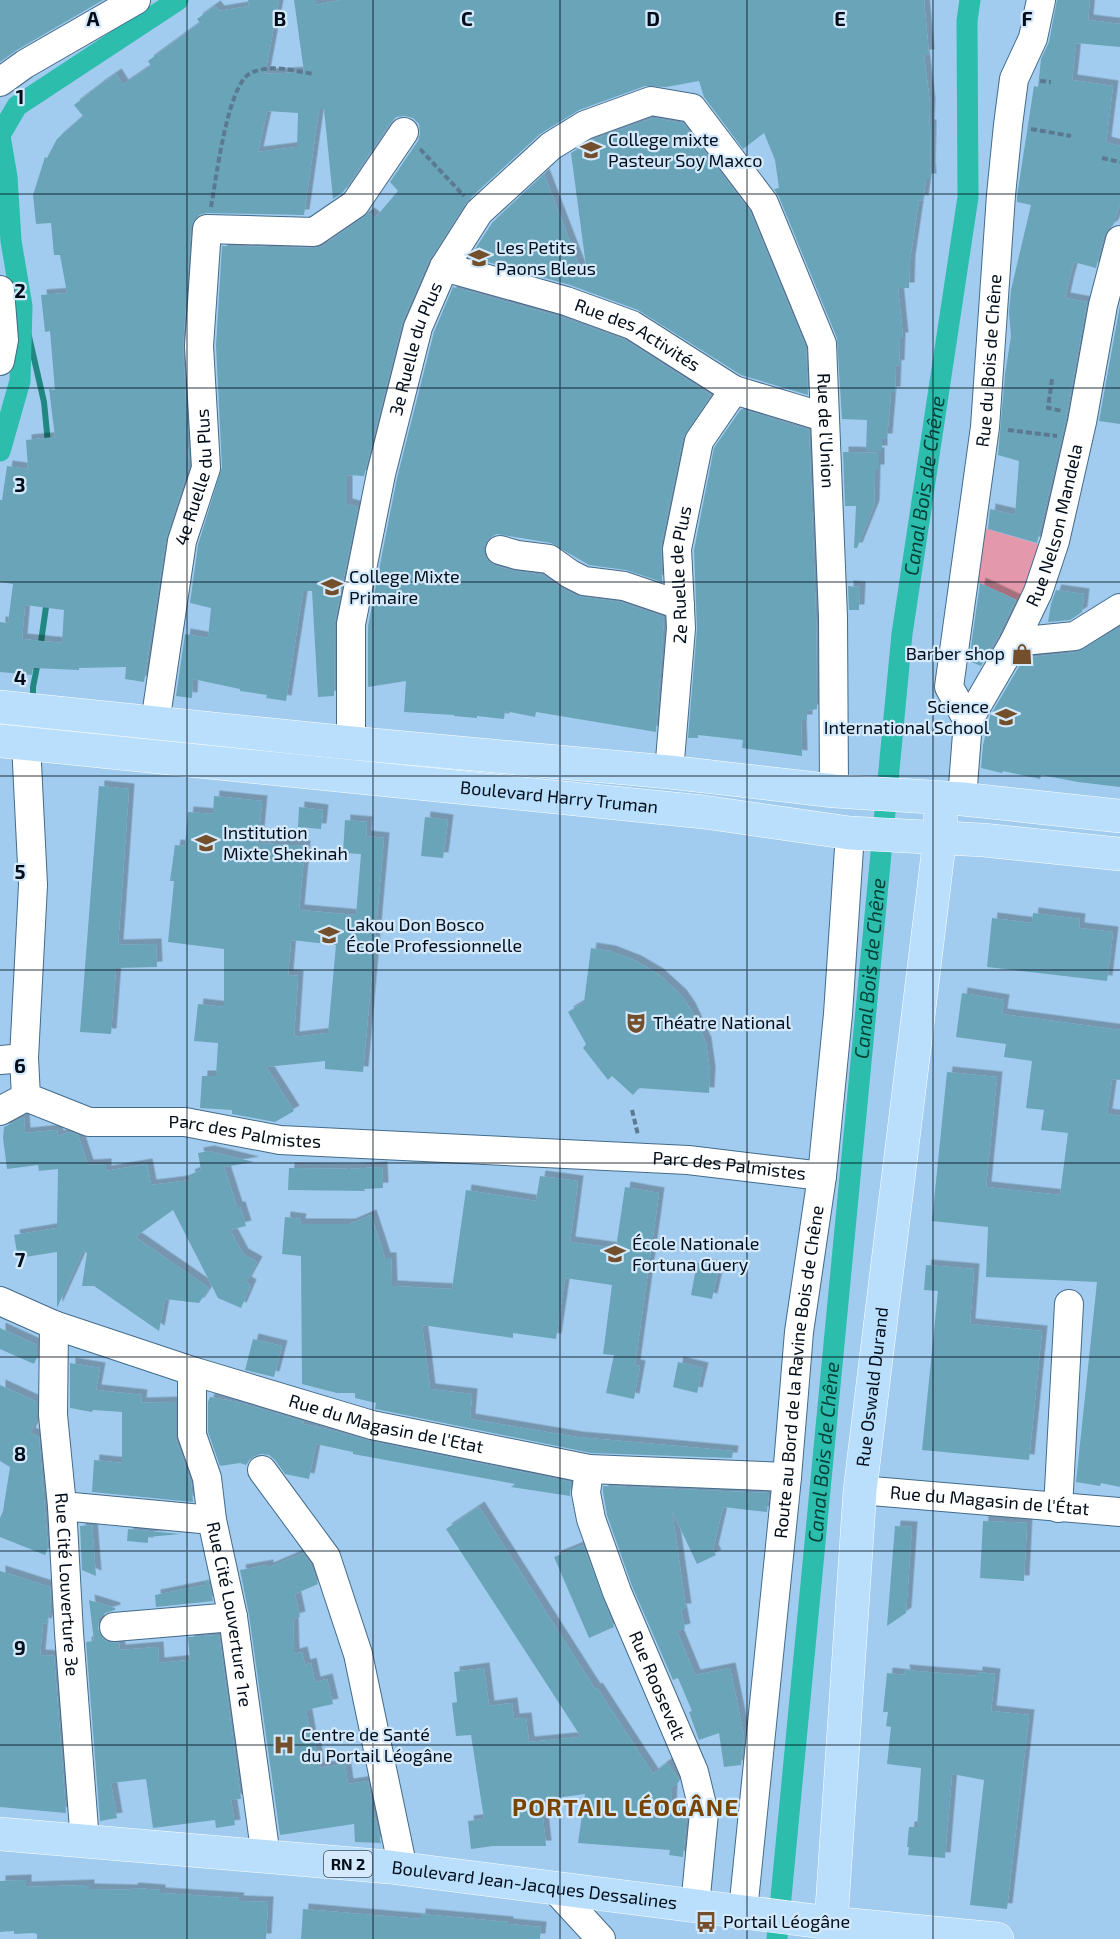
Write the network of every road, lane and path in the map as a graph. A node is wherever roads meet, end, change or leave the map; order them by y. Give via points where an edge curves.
1 (136, 0) edge
2 (1041, 0) edge
3 (314, 74) dead end
4 (0, 82) edge
5 (692, 108) joint
6 (1008, 125) junction
7 (404, 132) joint
8 (1071, 136) dead end
9 (1102, 158) dead end
10 (1120, 162) edge
11 (479, 212) junction
12 (207, 229) junction
13 (1120, 240) edge
14 (444, 267) junction
15 (0, 290) edge
16 (1112, 304) edge
17 (0, 361) edge
18 (734, 390) junction
19 (824, 417) junction
20 (1021, 432) dead end
21 (1078, 439) junction
22 (500, 550) dead end
23 (680, 605) junction
24 (1120, 608) edge
25 (1014, 642) junction
26 (0, 707) edge
27 (968, 721) junction
28 (155, 723) junction
29 (13, 742) edge
30 (351, 743) junction
31 (669, 772) junction
32 (834, 791) junction
33 (944, 798) junction
34 (1120, 816) edge
35 (859, 834) junction
36 (935, 837) junction
37 (1120, 854) edge
38 (12, 1059) edge
39 (26, 1097) junction
40 (632, 1110) dead end
41 (0, 1111) edge
42 (639, 1140) dead end
43 (822, 1176) junction
44 (0, 1301) edge
45 (1069, 1304) dead end
46 (54, 1325) junction
47 (192, 1371) junction
48 (589, 1469) junction
49 (262, 1470) dead end
50 (788, 1477) junction
51 (860, 1490) junction
52 (62, 1506) junction
53 (1058, 1508) junction
54 (1120, 1512) edge
55 (212, 1520) junction
56 (233, 1617) junction
57 (114, 1627) dead end
58 (0, 1834) edge
59 (85, 1842) junction
60 (266, 1857) junction
61 (403, 1869) junction
62 (555, 1889) junction
63 (695, 1906) junction
64 (745, 1912) junction
65 (825, 1927) edge
66 (601, 1939) edge
67 (997, 1939) edge

1 - 4 street
2 - 6 street, Rue du Bois de Chêne via 1034,38 1014,79
3 - 12 path via 262,69 238,85 228,117
5 - 11 street, 3e Ruelle du Plus via 651,101 585,125 551,146
5 - 19 street, Rue de l'Union via 764,202 822,344
6 - 8 path
6 - 27 street, Rue du Bois de Chêne via 985,427 949,687
7 - 11 path
7 - 12 street via 355,204 314,232
9 - 10 path
11 - 14 street, 3e Ruelle du Plus
12 - 28 street, 4e Ruelle du Plus via 199,346 206,468 183,541
13 - 16 street, Rue Nelson Mandela
14 - 18 street, Rue des Activités via 566,301 632,325
14 - 30 street, 3e Ruelle du Plus via 418,327 381,474 351,624
15 - 17 street via 4,340
16 - 21 street, Rue Nelson Mandela
18 - 19 street, Rue des Activités
18 - 23 street, 2e Ruelle de Plus via 699,441 677,549
19 - 32 street, Rue de l'Union via 833,618
20 - 21 path
21 - 25 street, Rue Nelson Mandela via 1055,541 1038,592
22 - 23 street via 549,559 584,581 624,586
23 - 31 street, 2e Ruelle de Plus
24 - 25 street via 1075,636
25 - 27 street, Rue Nelson Mandela
26 - 28 main road, Boulevard Harry Truman
27 - 33 street, Rue Nelson Mandela
28 - 30 main road, Boulevard Harry Truman
29 - 35 main road, Boulevard Harry Truman via 704,812
29 - 38 street via 33,885
30 - 31 main road, Boulevard Harry Truman
31 - 32 main road, Boulevard Harry Truman
32 - 33 main road, Boulevard Harry Truman
33 - 34 main road, Boulevard Harry Truman
33 - 36 main road, Rue Oswald Durand
35 - 36 main road, Boulevard Harry Truman
35 - 43 street, Route au Bord de la Ravine Bois de Chêne
36 - 37 main road, Boulevard Harry Truman
36 - 51 main road, Rue Oswald Durand
38 - 39 street
39 - 41 street
39 - 43 street, Parc des Palmistes via 89,1122 185,1122 280,1140 688,1160
40 - 42 path
43 - 50 street, Route au Bord de la Ravine Bois de Chêne via 799,1332
44 - 46 street, Rue du Magasin de l'Etat
45 - 53 street
46 - 47 street, Rue du Magasin de l'Etat
46 - 52 street, Rue Cité Louverture 3e via 53,1415
47 - 48 street, Rue du Magasin de l'Etat via 372,1425
47 - 55 street, Rue Cité Louverture 1re via 192,1436 207,1478
48 - 50 street, Rue du Magasin de l'Etat
48 - 63 street, Rue Roosevelt via 586,1493 591,1519 617,1592 694,1772 704,1813
49 - 61 street via 326,1557 358,1654
50 - 64 street, Route au Bord de la Ravine Bois de Chêne
51 - 53 street, Rue du Magasin de l'État
51 - 65 main road, Rue Oswald Durand
52 - 55 street
52 - 59 street, Rue Cité Louverture 3e
53 - 54 street, Rue du Magasin de l'État
55 - 56 street, Rue Cité Louverture 1re
56 - 57 street
56 - 60 street, Rue Cité Louverture 1re
58 - 59 main road, Boulevard Jean-Jacques Dessalines / RN 2
59 - 60 main road, Boulevard Jean-Jacques Dessalines / RN 2
60 - 61 main road, Boulevard Jean-Jacques Dessalines / RN 2
61 - 62 main road, Boulevard Jean-Jacques Dessalines / RN 2
62 - 63 main road, Boulevard Jean-Jacques Dessalines / RN 2
62 - 66 street
63 - 64 main road, Boulevard Jean-Jacques Dessalines / RN 2
64 - 65 main road, Boulevard Jean-Jacques Dessalines / RN 2
65 - 67 main road, Boulevard Jean-Jacques Dessalines / RN 2

